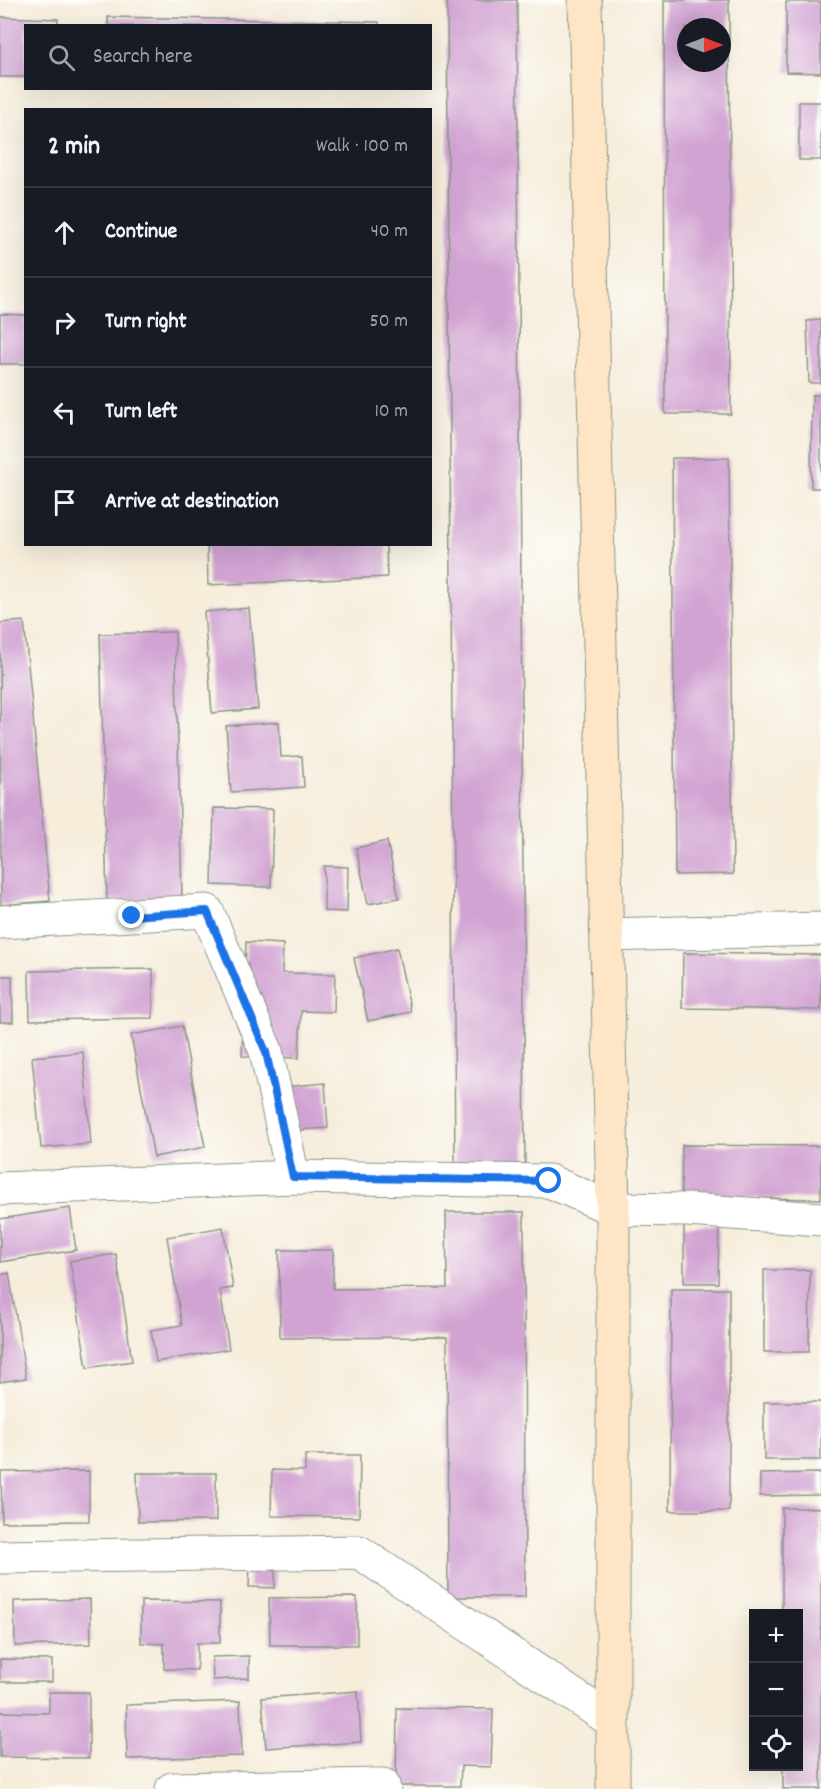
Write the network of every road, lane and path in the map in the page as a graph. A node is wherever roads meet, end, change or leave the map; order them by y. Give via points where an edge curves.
1 (585, 0) edge
2 (0, 922) edge
3 (821, 929) edge
4 (607, 935) junction
5 (293, 1177) junction
6 (0, 1189) edge
7 (613, 1209) junction
8 (821, 1220) edge
9 (0, 1557) edge
10 (612, 1721) junction
11 (172, 1789) edge
12 (384, 1789) edge
13 (613, 1789) edge

1 - 4 street
2 - 5 street via 207,911 266,1052
3 - 4 street
4 - 7 street
5 - 6 street
5 - 7 street via 549,1181
7 - 8 street
7 - 10 street
9 - 10 street via 359,1552
10 - 13 street
11 - 12 street via 383,1785

